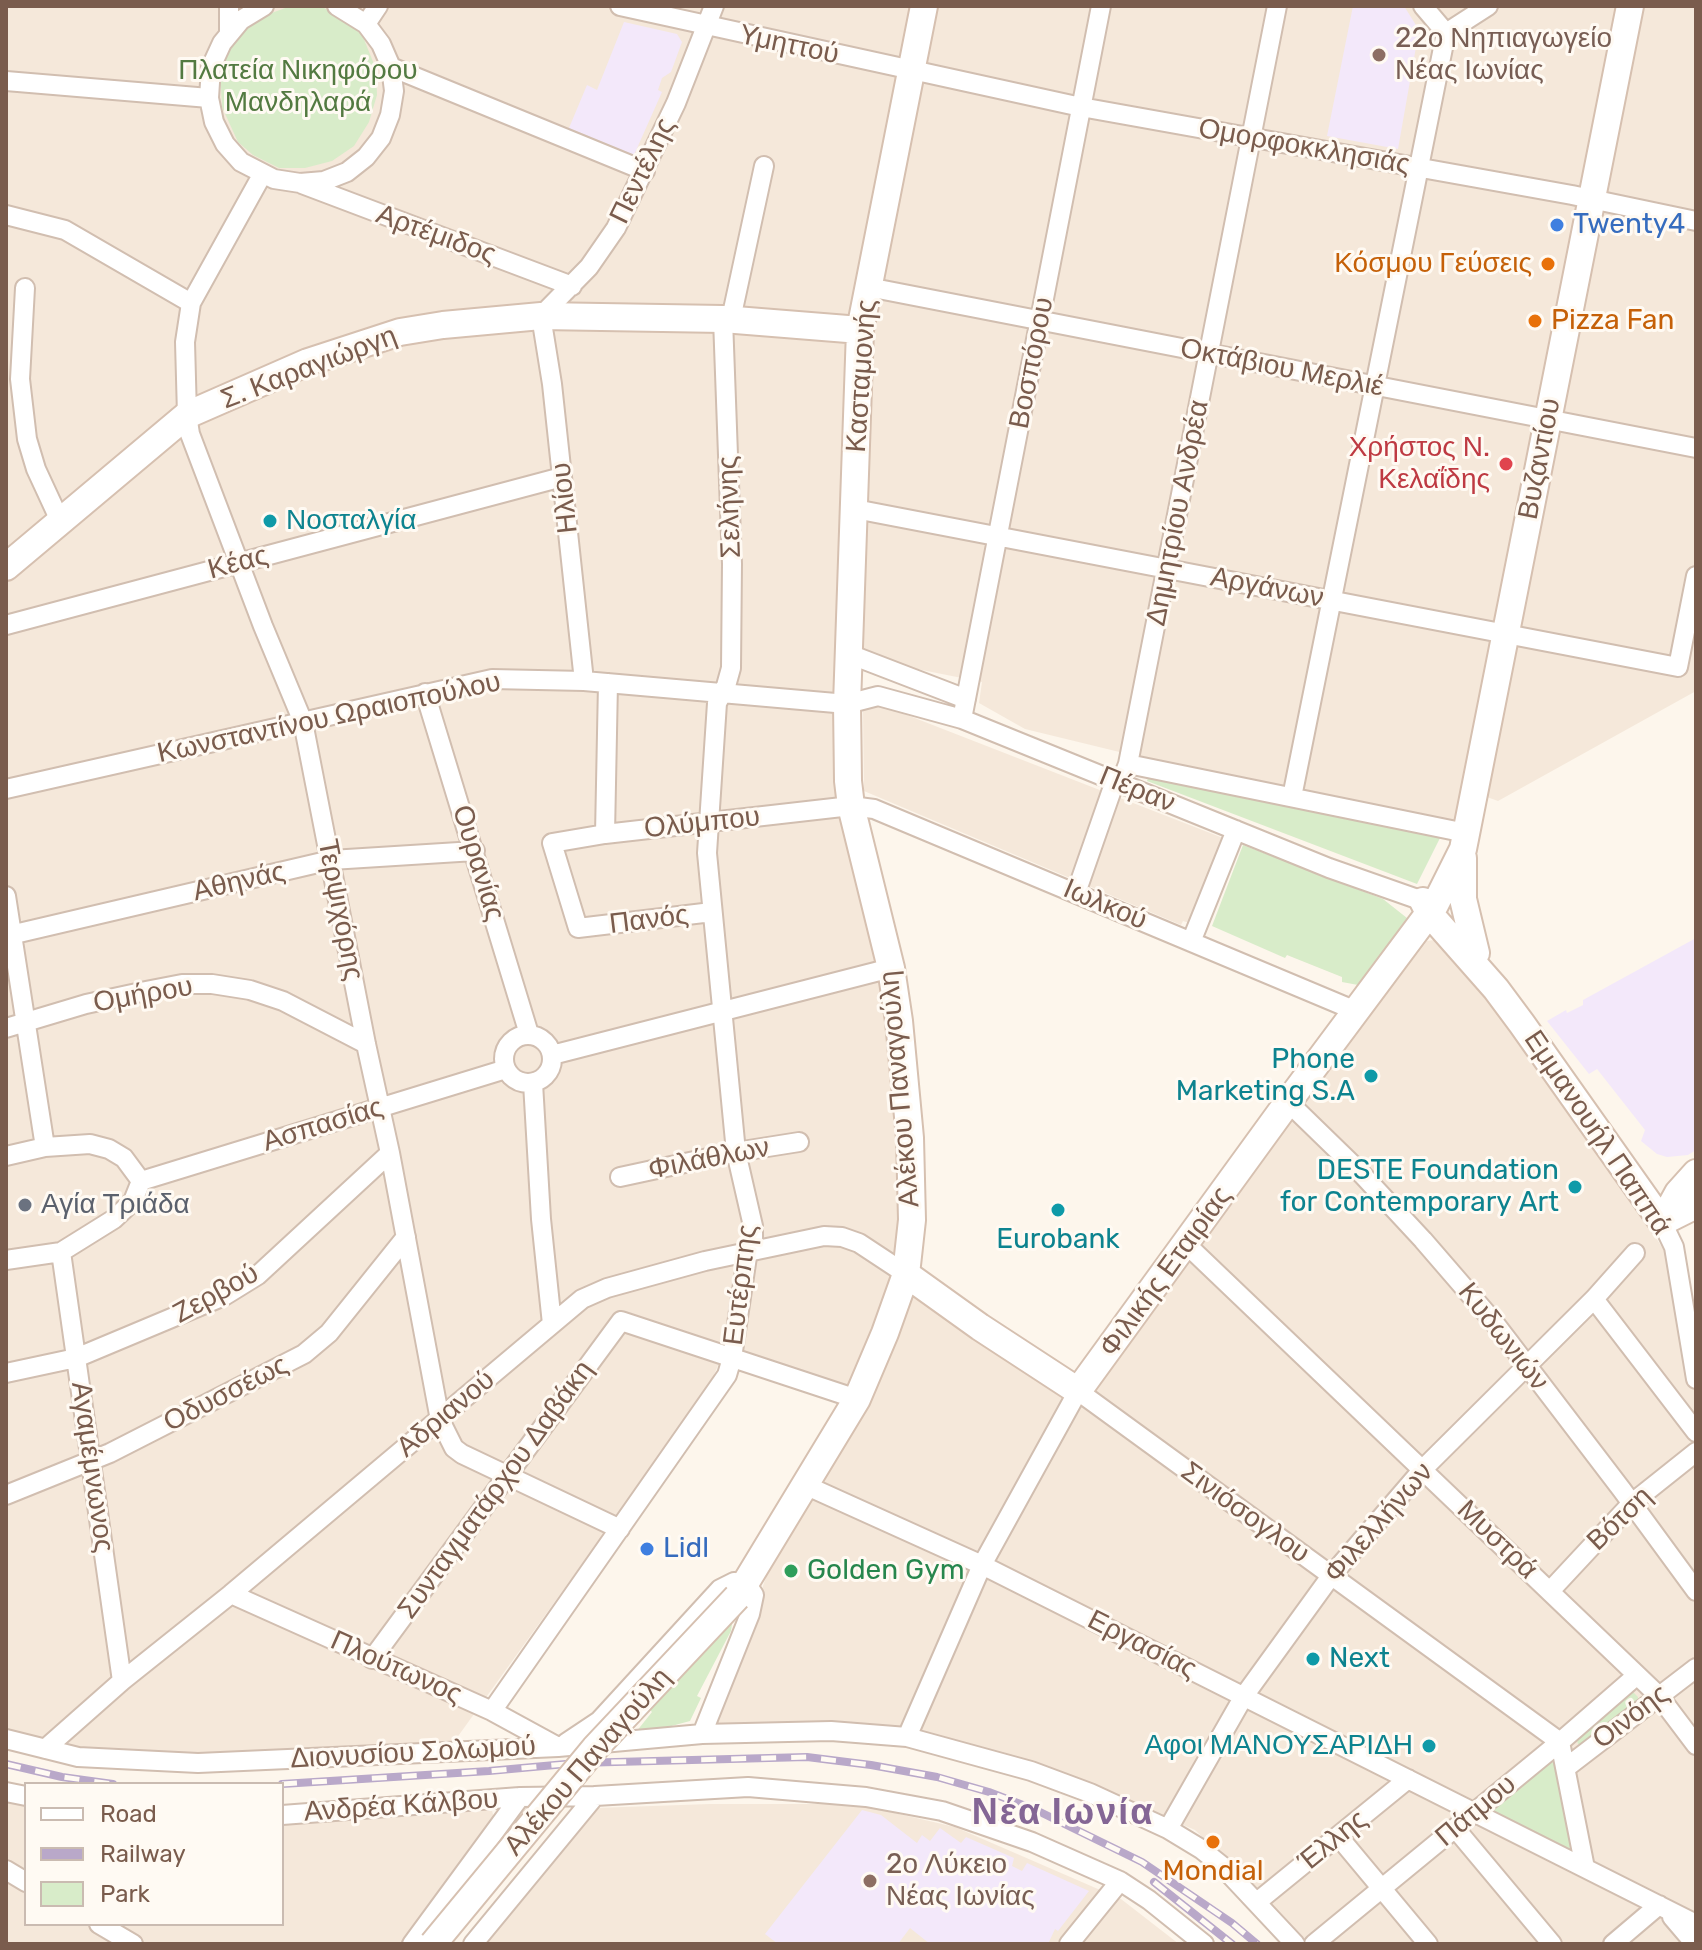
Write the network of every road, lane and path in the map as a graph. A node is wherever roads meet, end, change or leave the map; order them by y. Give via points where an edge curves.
1 (229, 6) edge
2 (264, 6) edge
3 (337, 6) edge
4 (378, 6) edge
5 (620, 6) edge
6 (714, 6) edge
7 (924, 6) edge
8 (1101, 6) edge
9 (1277, 6) edge
10 (1423, 6) edge
11 (1630, 6) edge
12 (1485, 7) edge
13 (366, 24) junction
14 (707, 26) junction
15 (229, 31) junction
16 (1446, 33) junction
17 (391, 67) junction
18 (911, 71) junction
19 (6, 81) edge
20 (209, 98) junction
21 (1081, 107) junction
22 (1252, 137) junction
23 (764, 166) dead end
24 (1419, 167) junction
25 (645, 171) junction
26 (262, 175) junction
27 (300, 183) junction
28 (1592, 199) junction
29 (6, 215) edge
30 (1696, 221) edge
31 (572, 286) junction
32 (868, 287) junction
33 (25, 288) dead end
34 (191, 303) junction
35 (541, 316) junction
36 (727, 319) junction
37 (1040, 321) junction
38 (860, 330) junction
39 (1209, 355) junction
40 (1375, 386) junction
41 (187, 415) junction
42 (1548, 420) junction
43 (1696, 448) edge
44 (562, 477) junction
45 (855, 509) junction
46 (61, 523) junction
47 (998, 536) junction
48 (239, 562) junction
49 (6, 567) edge
50 (1167, 569) junction
51 (1696, 576) edge
52 (1332, 601) junction
53 (6, 625) edge
54 (1505, 634) junction
55 (849, 654) junction
56 (584, 681) junction
57 (608, 683) junction
58 (720, 692) junction
59 (425, 693) junction
60 (966, 699) junction
61 (847, 704) junction
62 (962, 719) junction
63 (303, 722) junction
64 (1128, 764) junction
65 (1115, 781) junction
66 (6, 789) edge
67 (1292, 797) junction
68 (851, 806) junction
69 (711, 823) junction
70 (1236, 830) junction
71 (605, 834) junction
72 (1464, 841) junction
73 (552, 843) joint
74 (475, 851) junction
75 (331, 860) junction
76 (1076, 893) junction
77 (6, 896) edge
78 (1429, 906) junction
79 (712, 912) junction
80 (9, 935) edge
81 (1191, 942) junction
82 (1476, 953) junction
83 (891, 968) junction
84 (1496, 989) junction
85 (1356, 1011) junction
86 (721, 1012) junction
87 (25, 1021) junction
88 (6, 1028) edge
89 (529, 1034) junction
90 (366, 1044) junction
91 (552, 1055) junction
92 (506, 1069) junction
93 (533, 1083) junction
94 (1288, 1102) junction
95 (381, 1107) junction
96 (799, 1142) dead end
97 (45, 1147) junction
98 (736, 1152) junction
99 (390, 1153) junction
100 (6, 1156) edge
101 (1696, 1173) edge
102 (620, 1177) dead end
103 (141, 1181) junction
104 (1696, 1205) edge
105 (912, 1220) junction
106 (1662, 1222) junction
107 (406, 1237) junction
108 (1186, 1244) junction
109 (748, 1250) junction
110 (61, 1252) junction
111 (1635, 1253) dead end
112 (6, 1260) edge
113 (906, 1274) junction
114 (607, 1288) junction
115 (1594, 1299) junction
116 (943, 1301) junction
117 (621, 1321) junction
118 (552, 1324) junction
119 (76, 1358) junction
120 (732, 1358) junction
121 (1527, 1367) junction
122 (6, 1373) edge
123 (1696, 1379) edge
124 (1078, 1391) junction
125 (857, 1399) junction
126 (440, 1420) junction
127 (1696, 1432) edge
128 (1696, 1452) edge
129 (91, 1461) junction
130 (1423, 1469) junction
131 (505, 1476) junction
132 (805, 1485) junction
133 (6, 1495) edge
134 (1632, 1503) junction
135 (620, 1529) junction
136 (982, 1565) junction
137 (1331, 1576) junction
138 (742, 1590) junction
139 (1550, 1591) junction
140 (1696, 1591) edge
141 (231, 1594) junction
142 (372, 1659) junction
143 (1696, 1668) edge
144 (1636, 1676) junction
145 (122, 1681) junction
146 (1244, 1696) junction
147 (1659, 1696) junction
148 (492, 1711) junction
149 (702, 1734) junction
150 (907, 1737) junction
151 (6, 1739) edge
152 (1560, 1742) junction
153 (1696, 1745) edge
154 (558, 1747) junction
155 (45, 1749) junction
156 (1567, 1767) junction
157 (1408, 1779) junction
158 (595, 1796) junction
159 (520, 1797) junction
160 (1475, 1812) junction
161 (284, 1815) edge
162 (1455, 1828) junction
163 (1168, 1829) junction
164 (1338, 1836) junction
165 (1585, 1868) junction
166 (6, 1870) edge
167 (24, 1881) edge
168 (1120, 1881) junction
169 (1382, 1889) junction
170 (1257, 1902) junction
171 (1662, 1907) junction
172 (1696, 1924) edge
173 (102, 1926) edge
174 (1078, 1941) edge
175 (133, 1944) edge
176 (412, 1944) edge
177 (433, 1944) edge
178 (473, 1944) edge
179 (1204, 1944) edge
180 (1295, 1944) edge
181 (1314, 1944) edge
182 (1428, 1944) edge
183 (1552, 1944) edge
184 (1613, 1944) edge
185 (1695, 1944) edge

1 - 15 street
2 - 15 street
3 - 13 street
4 - 13 street
5 - 14 street, Υμηττού
6 - 14 street, Πεντέλης
7 - 18 street, Κασταμονής
8 - 21 street, Βοσπόρου
9 - 22 street, Δημητρίου Ανδρέα
10 - 16 street
11 - 28 street, Βυζαντίου
12 - 16 street
13 - 17 street
14 - 18 street, Υμηττού
14 - 25 street, Πεντέλης
15 - 20 street via 211,67
16 - 24 street
17 - 25 street
17 - 27 street via 394,91 381,138 347,172
18 - 21 street, Ομορφοκκλησιάς
18 - 32 street, Κασταμονής
19 - 20 street
20 - 26 street via 225,144
21 - 22 street, Ομορφοκκλησιάς
21 - 37 street, Βοσπόρου
22 - 24 street, Ομορφοκκλησιάς
22 - 39 street, Δημητρίου Ανδρέα
23 - 36 street, Σελήνης
24 - 28 street, Ομορφοκκλησιάς
24 - 40 street
25 - 31 street, Πεντέλης via 616,228
26 - 27 street
26 - 34 street
27 - 31 street, Αρτέμιδος
28 - 30 street, Ομορφοκκλησιάς
28 - 42 street, Βυζαντίου
29 - 34 street via 65,230
31 - 35 street, Πεντέλης
32 - 37 street, Οκτάβιου Μερλιέ
32 - 38 street, Κασταμονής
33 - 46 street via 20,379 27,439
34 - 41 street, Τερψιχόρης via 185,342
35 - 36 street, Σ. Καραγιώργη
35 - 41 street, Σ. Καραγιώργη via 400,332 308,362
35 - 44 street, Ηλίου
36 - 38 street, Σ. Καραγιώργη
36 - 58 street, Σελήνης via 731,668
37 - 39 street, Οκτάβιου Μερλιέ
37 - 47 street, Βοσπόρου
38 - 45 street, Κασταμονής
39 - 40 street, Οκτάβιου Μερλιέ
39 - 50 street, Δημητρίου Ανδρέα
40 - 42 street, Οκτάβιου Μερλιέ
40 - 52 street
41 - 46 street, Σ. Καραγιώργη
41 - 48 street, Τερψιχόρης
42 - 43 street, Οκτάβιου Μερλιέ
42 - 54 street, Βυζαντίου
44 - 48 street, Κέας
44 - 56 street, Ηλίου
45 - 47 street, Αργάνων
45 - 55 street, Κασταμονής
46 - 49 street, Σ. Καραγιώργη
47 - 50 street, Αργάνων
47 - 60 street, Βοσπόρου
48 - 53 street, Κέας
48 - 63 street, Τερψιχόρης
50 - 52 street, Αργάνων
50 - 64 street, Δημητρίου Ανδρέα
51 - 54 street, Αργάνων via 1678,667
52 - 54 street, Αργάνων
52 - 67 street
54 - 72 street, Βυζαντίου
55 - 60 street
55 - 61 street, Κασταμονής
56 - 57 street, Κωνσταντίνου Ωραιοπούλου
56 - 59 street, Κωνσταντίνου Ωραιοπούλου via 492,679
57 - 58 street, Κωνσταντίνου Ωραιοπούλου
57 - 71 street
58 - 61 street, Κωνσταντίνου Ωραιοπούλου
58 - 69 street, Ευτέρπης
59 - 63 street, Κωνσταντίνου Ωραιοπούλου
59 - 74 street, Ουρανίας
60 - 62 street, Βοσπόρου
61 - 62 street, Πέραν via 878,696
61 - 68 street, Αλέκου Παναγούλη
62 - 65 street, Πέραν
63 - 66 street, Κωνσταντίνου Ωραιοπούλου
63 - 75 street, Τερψιχόρης
64 - 65 street, Δημητρίου Ανδρέα
64 - 67 street, Πέραν
65 - 70 street, Πέραν
65 - 76 street, Δημητρίου Ανδρέα
67 - 72 street, Πέραν
68 - 69 street, Ολύμπου
68 - 76 street, Ιωλκού via 874,809
68 - 83 street, Αλέκου Παναγούλη
69 - 71 street, Ολύμπου
69 - 79 street, Ευτέρπης via 707,853
70 - 78 street, Πέραν
70 - 81 street
71 - 73 street, Ολύμπου
72 - 78 street, Φιλικής Εταιρίας
72 - 82 street via 1463,899
73 - 79 street, Πανός via 578,928
74 - 75 street, Αθηνάς
74 - 89 street, Ουρανίας
75 - 80 street, Αθηνάς
75 - 90 street, Τερψιχόρης
76 - 81 street, Ιωλκού
77 - 80 street
78 - 82 street, Εμμανουήλ Παππά via 1447,912
78 - 84 street, Εμμανουήλ Παππά
78 - 85 street, Φιλικής Εταιρίας
79 - 86 street, Ευτέρπης
80 - 87 street
81 - 85 street, Ιωλκού
82 - 84 street, Εμμανουήλ Παππά
83 - 86 street
83 - 105 street, Αλέκου Παναγούλη via 909,1125
84 - 106 street, Εμμανουήλ Παππά
85 - 94 street, Φιλικής Εταιρίας
86 - 91 street
86 - 98 street, Ευτέρπης
87 - 88 street, Ομήρου
87 - 90 street, Ομήρου via 146,991 212,984 283,1001
87 - 97 street
89 - 91 street via 544,1041
89 - 92 street via 511,1041
90 - 95 street, Τερψιχόρης
91 - 93 street via 548,1073
92 - 93 street via 522,1083
92 - 95 street, Ασπασίας
93 - 118 street
94 - 108 street, Φιλικής Εταιρίας
94 - 121 street, Κυδωνιών via 1423,1240
95 - 99 street, Τερψιχόρης
95 - 103 street, Ασπασίας
96 - 98 street, Φιλάθλων
97 - 100 street
97 - 103 street via 90,1144 109,1149 124,1158
98 - 102 street, Φιλάθλων
98 - 109 street, Ευτέρπης via 753,1226
99 - 107 street, Τερψιχόρης
99 - 119 street, Ζερβού via 258,1275 190,1313
101 - 106 street
103 - 110 street via 133,1201 114,1219
104 - 106 street
105 - 113 street, Αλέκου Παναγούλη
105 - 116 street via 924,1264
106 - 123 street, Εμμανουήλ Παππά via 1674,1247
107 - 126 street, Τερψιχόρης
107 - 129 street, Οδυσσέως via 329,1333 304,1354
108 - 124 street, Φιλικής Εταιρίας
108 - 130 street, Μυστρά
109 - 113 street, Αδριανού via 842,1237
109 - 114 street, Αδριανού
109 - 120 street, Ευτέρπης
110 - 112 street
110 - 119 street, Αγαμέμνωνος
111 - 115 street, Φιλελλήνων
113 - 116 street, Σινιόσογλου
113 - 125 street, Αλέκου Παναγούλη
114 - 117 street
114 - 118 street, Αδριανού via 582,1299
115 - 121 street, Φιλελλήνων
115 - 127 street
116 - 124 street, Σινιόσογλου
117 - 120 street
117 - 131 street, Συνταγματάρχου Δαβάκη
118 - 126 street, Αδριανού
119 - 122 street, Ζερβού
119 - 129 street, Αγαμέμνωνος
120 - 125 street
120 - 135 street, Ευτέρπης via 727,1375
121 - 130 street, Φιλελλήνων
121 - 134 street, Κυδωνιών
124 - 136 street, Φιλικής Εταιρίας
124 - 137 street, Σινιόσογλου
125 - 132 street, Αλέκου Παναγούλη
126 - 131 street via 454,1448
126 - 141 street, Αδριανού
128 - 134 street, Βότση
129 - 133 street, Οδυσσέως
129 - 145 street, Αγαμέμνωνος
130 - 137 street, Φιλελλήνων
130 - 139 street, Μυστρά
131 - 135 street
131 - 142 street, Συνταγματάρχου Δαβάκη
132 - 136 street, Εργασίας
132 - 138 street, Αλέκου Παναγούλη
134 - 139 street, Βότση
134 - 140 street, Κυδωνιών
135 - 148 street, Ευτέρπης
136 - 146 street, Εργασίας
136 - 150 street, Φιλικής Εταιρίας
137 - 146 street, Φιλελλήνων
137 - 152 street, Σινιόσογλου
138 - 149 street, Αλέκου Παναγούλη via 754,1595 750,1614
138 - 154 street via 734,1582 720,1589 599,1721
138 - 177 street, Αλέκου Παναγούλη, bridge via 595,1748
139 - 144 street, Μυστρά
141 - 142 street, Πλούτωνος
141 - 145 street, Αδριανού
142 - 148 street, Πλούτωνος
143 - 147 street, Οινόης
144 - 147 street, Μυστρά
144 - 152 street, Πάτμου
145 - 155 street, Αδριανού
146 - 157 street, Εργασίας
146 - 163 street, Φιλελλήνων
147 - 153 street, Μυστρά
147 - 156 street, Οινόης
148 - 154 street, Πλούτωνος
149 - 150 street, Διονυσίου Σολωμού via 831,1731
149 - 154 street, Διονυσίου Σολωμού
150 - 163 street, Διονυσίου Σολωμού via 1031,1771
151 - 155 street, Διονυσίου Σολωμού
152 - 156 street
152 - 160 street, Πάτμου
154 - 155 street, Διονυσίου Σολωμού via 198,1763 78,1757
156 - 165 street
157 - 160 street, Εργασίας
157 - 164 street, Έλλης
158 - 159 street, Ανδρέα Κάλβου
158 - 168 street, Ανδρέα Κάλβου via 748,1787 866,1797 942,1811 1032,1842
158 - 178 street
159 - 161 street, Ανδρέα Κάλβου
159 - 176 street
160 - 162 street, Πάτμου
160 - 165 street, Εργασίας
162 - 169 street, Πάτμου
162 - 183 street
163 - 170 street, Διονυσίου Σολωμού via 1201,1849
164 - 169 street
164 - 170 street, Έλλης
165 - 171 street, Εργασίας
166 - 167 street
168 - 174 street
168 - 179 street, Ανδρέα Κάλβου
169 - 181 street, Πάτμου
169 - 182 street
170 - 180 street, Διονυσίου Σολωμού
171 - 172 street, Εργασίας
171 - 184 street
171 - 185 street
173 - 175 street

